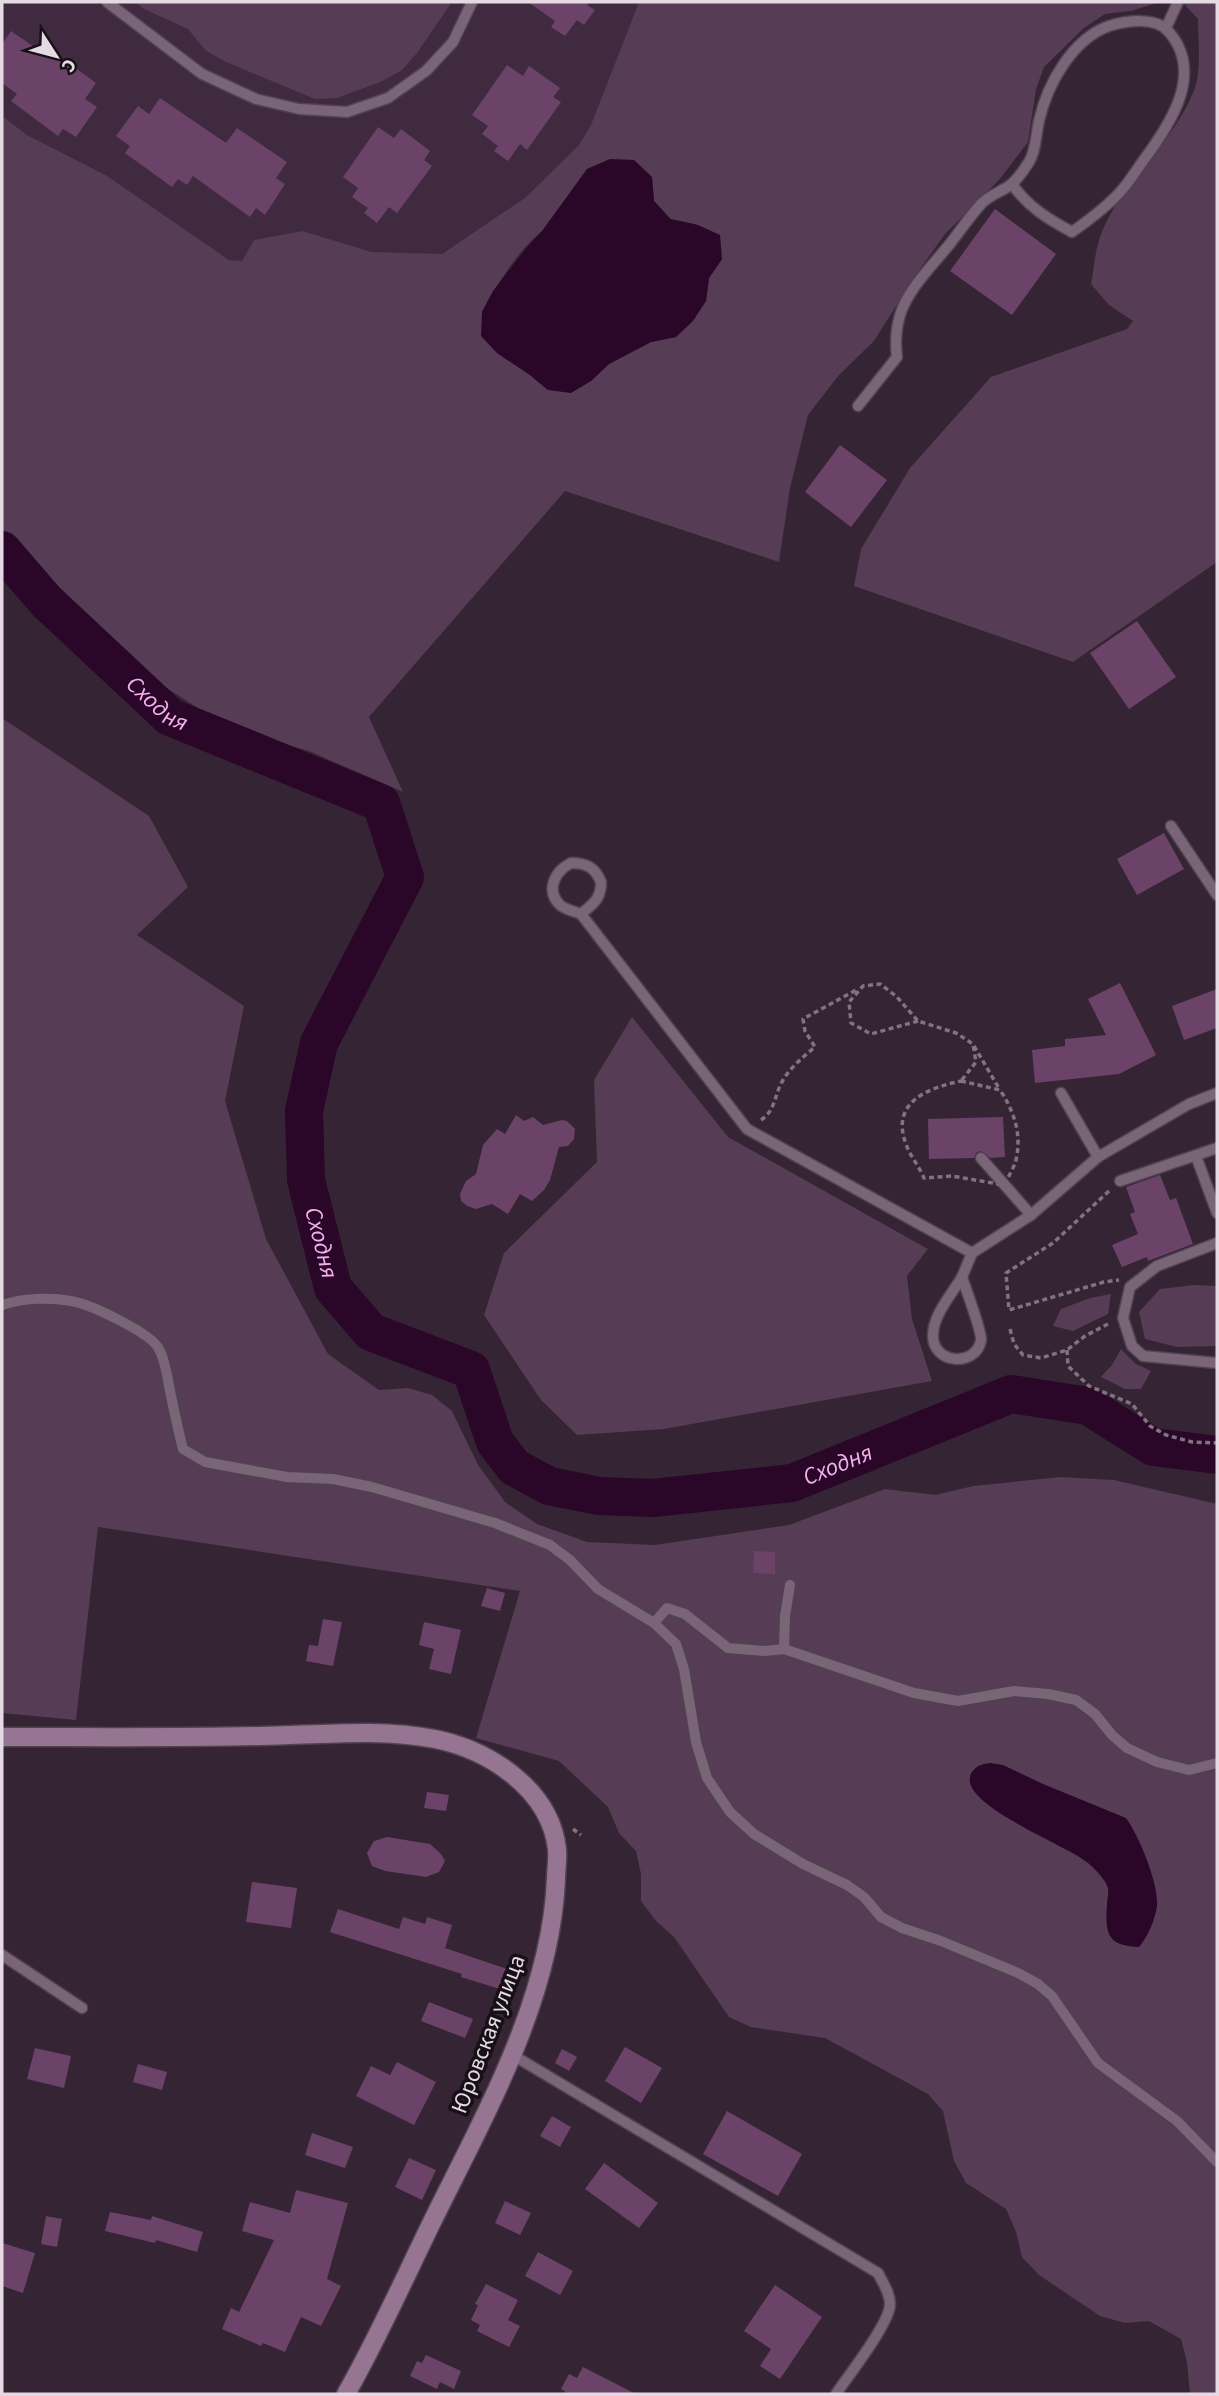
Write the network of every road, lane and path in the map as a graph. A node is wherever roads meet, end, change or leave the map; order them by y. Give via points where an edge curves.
1 (107, 2) edge
2 (472, 2) edge
3 (1178, 2) edge
4 (1166, 28) junction
5 (1012, 184) junction
6 (858, 406) dead end
7 (1171, 827) dead end
8 (1217, 895) edge
9 (581, 914) junction
10 (863, 986) junction
11 (918, 1021) junction
12 (973, 1044) junction
13 (961, 1081) junction
14 (1000, 1090) junction
15 (1061, 1093) dead end
16 (1217, 1093) edge
17 (747, 1129) junction
18 (1217, 1148) edge
19 (1196, 1156) junction
20 (1098, 1157) junction
21 (981, 1158) dead end
22 (1120, 1181) joint
23 (1004, 1185) junction
24 (1217, 1213) edge
25 (1031, 1215) junction
26 (1217, 1243) edge
27 (972, 1254) junction
28 (1145, 1276) junction
29 (962, 1277) junction
30 (2, 1305) edge
31 (1123, 1318) junction
32 (1010, 1329) dead end
33 (1067, 1350) junction
34 (1217, 1363) edge
35 (1217, 1443) edge
36 (790, 1585) dead end
37 (654, 1623) junction
38 (784, 1649) junction
39 (2, 1737) edge
40 (1217, 1763) edge
41 (2, 1955) edge
42 (82, 2008) dead end
43 (511, 2054) junction
44 (1217, 2162) edge
45 (346, 2394) edge
46 (836, 2394) edge

1 - 2 lane via 202,74 256,99 299,109 347,112 388,98 426,71 453,42
3 - 4 lane
4 - 5 lane via 1152,22 1129,22 1088,37 1051,85 1031,160
4 - 5 lane via 1182,59 1185,84 1156,144 1121,191 1072,232 1024,201
5 - 6 lane via 984,201 912,292 901,313 895,340 897,357
7 - 8 lane
9 - 9 lane via 599,899 601,881 592,867 571,863 555,876 554,896 566,909
9 - 17 lane
10 - 11 path via 880,984
10 - 11 path via 849,1002 851,1023 871,1034
10 - 17 path via 803,1019 815,1047 781,1082 769,1115
11 - 12 path via 956,1033
12 - 13 path via 976,1062
12 - 14 path
13 - 14 path
13 - 23 path via 933,1087 911,1102 901,1123 906,1145 924,1178 953,1177
14 - 23 path via 1017,1123 1016,1160
15 - 20 lane
16 - 20 lane via 1189,1104
17 - 27 lane
18 - 19 lane
19 - 22 lane
19 - 24 lane
20 - 25 lane
21 - 23 lane
22 - 28 path via 1053,1243 1006,1273 1009,1310 1104,1282
23 - 25 lane
25 - 27 lane
26 - 28 lane via 1157,1266
27 - 29 lane
28 - 31 lane via 1130,1287
29 - 29 lane via 932,1335 939,1352 956,1360 973,1354 981,1339
30 - 37 lane via 42,1299 72,1301 146,1336 159,1347 183,1449 205,1462 372,1487 495,1523 550,1545 598,1588
31 - 33 path
31 - 34 lane via 1132,1346 1143,1356
32 - 33 path via 1023,1355 1041,1358
33 - 35 path via 1068,1366 1082,1379 1132,1404 1150,1426 1192,1442
36 - 38 lane
37 - 38 lane via 667,1608 685,1614 728,1648
37 - 44 lane via 676,1644 707,1778 730,1812 754,1834 856,1891 881,1917 1038,1984 1052,1996 1098,2063 1177,2121
38 - 40 lane via 914,1693 958,1701 1014,1691 1076,1700 1096,1714 1127,1748 1157,1762 1189,1770
39 - 43 street, Юровская улица via 388,1734 435,1739 497,1764 535,1796 557,1848 550,1941
41 - 42 lane
43 - 45 street, Юровская улица
43 - 46 lane via 878,2273 890,2305 886,2320

